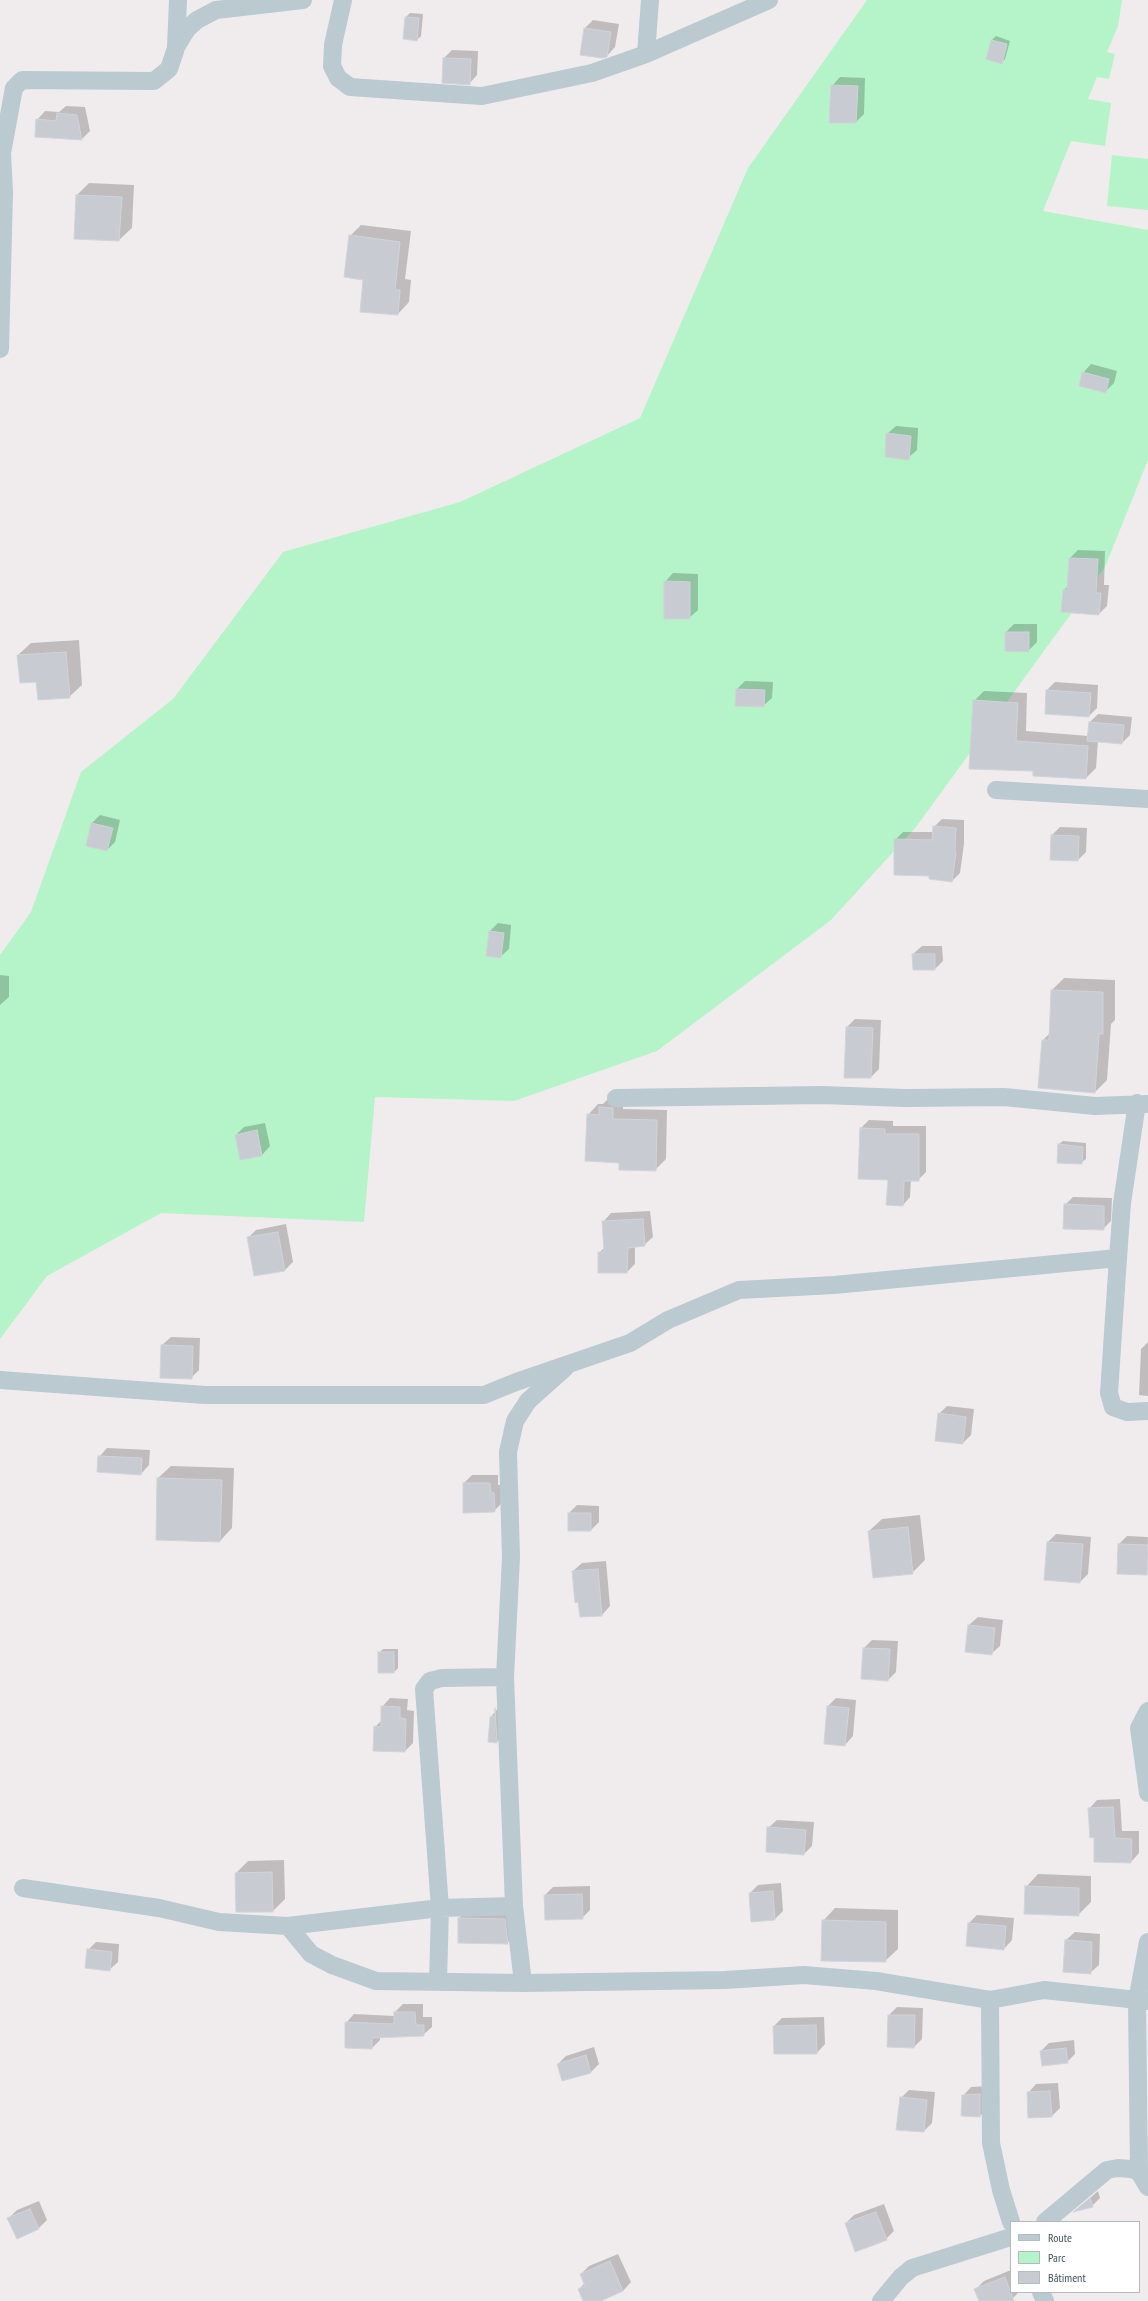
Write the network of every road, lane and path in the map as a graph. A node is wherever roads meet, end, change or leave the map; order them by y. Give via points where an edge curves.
1 (178, 0) edge
2 (303, 0) edge
3 (343, 0) edge
4 (650, 0) edge
5 (769, 0) edge
6 (176, 48) junction
7 (646, 54) junction
8 (1, 151) edge
9 (0, 349) edge
10 (996, 790) dead end
11 (1148, 799) edge
12 (616, 1098) dead end
13 (1142, 1104) edge
14 (1118, 1258) junction
15 (573, 1362) junction
16 (0, 1380) edge
17 (1148, 1411) edge
18 (505, 1677) junction
19 (1148, 1711) edge
20 (1148, 1793) edge
21 (23, 1888) dead end
22 (514, 1906) junction
23 (440, 1908) junction
24 (288, 1926) junction
25 (1148, 1942) edge
26 (438, 1982) junction
27 (523, 1983) junction
28 (990, 2000) junction
29 (1142, 2001) edge
30 (1143, 2173) edge
31 (1148, 2188) edge
32 (1011, 2221) edge
33 (1046, 2221) edge
34 (1010, 2237) edge
35 (881, 2301) edge

1 - 6 street
2 - 6 street via 216,10 187,29
3 - 7 street via 333,45 332,66 338,78 350,87 482,96 592,73
4 - 7 street
5 - 7 street
6 - 8 street via 169,69 154,80 22,80 14,88
8 - 9 street via 4,192
10 - 11 street
12 - 13 street via 822,1095 905,1098 1004,1097 1095,1106
13 - 14 street via 1122,1203
14 - 15 street via 834,1285 739,1290 668,1320 630,1343
14 - 17 street via 1109,1393 1113,1407 1127,1412
15 - 16 street via 484,1395 205,1395
15 - 18 street via 528,1401 515,1421 508,1452 511,1556
18 - 22 street
18 - 23 street via 442,1678 430,1681 424,1689
19 - 20 street via 1139,1728
21 - 24 street via 159,1908 219,1922
22 - 23 street
22 - 27 street
23 - 24 street
23 - 26 street
24 - 26 street via 311,1954 357,1975 376,1980
25 - 29 street
26 - 27 street
27 - 28 street via 725,1980 804,1975 876,1981
28 - 29 street via 1044,1990
28 - 32 street via 991,2143
29 - 30 street
30 - 31 street
30 - 33 street via 1118,2168 1107,2170
34 - 35 street via 912,2268

